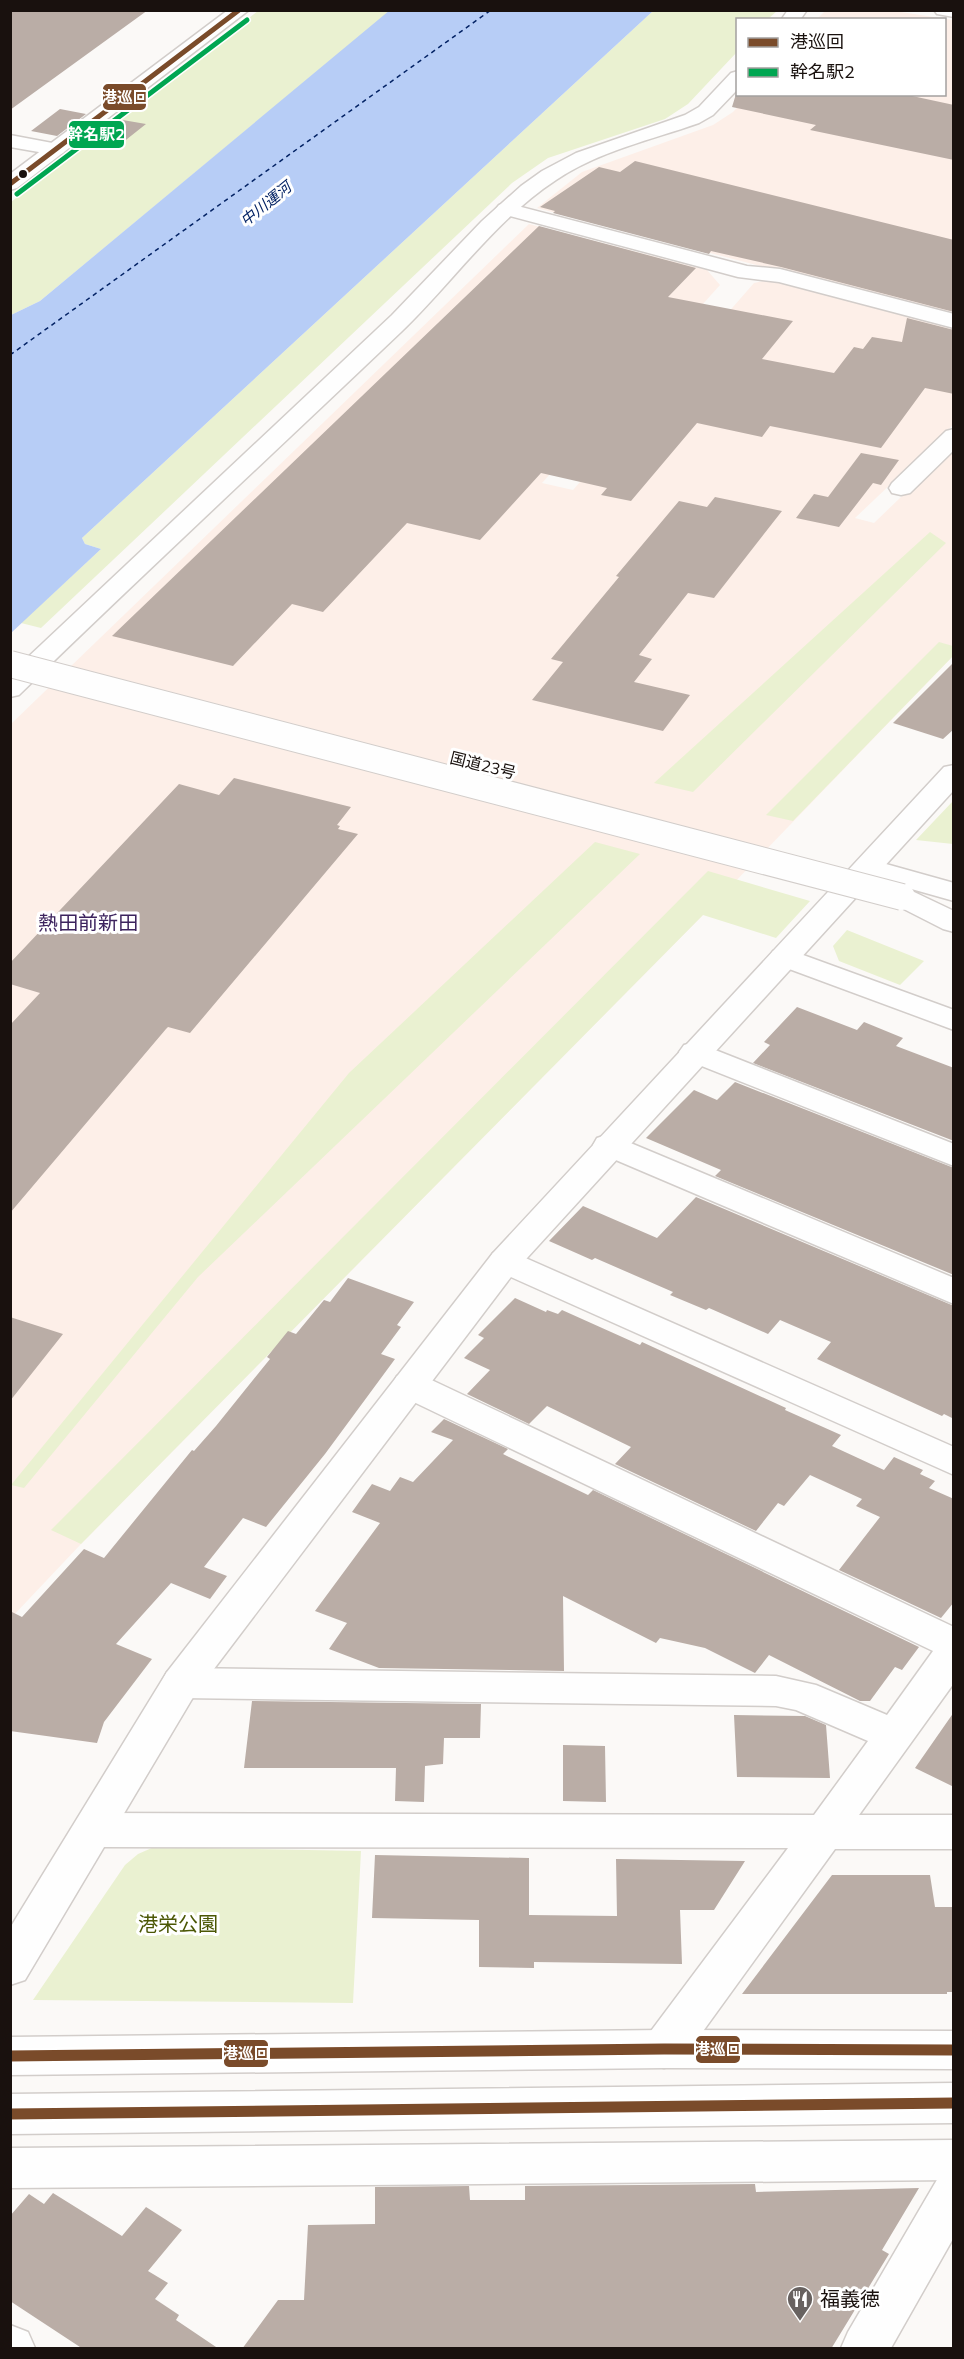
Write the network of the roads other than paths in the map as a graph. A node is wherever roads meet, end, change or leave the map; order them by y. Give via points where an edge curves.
1 (240, 10) edge
2 (943, 10) edge
3 (954, 12) edge
4 (736, 78) edge
5 (10, 141) edge
6 (56, 149) junction
7 (10, 184) edge
8 (506, 209) junction
9 (954, 321) edge
10 (954, 436) edge
11 (901, 488) dead end
12 (10, 643) edge
13 (10, 664) edge
14 (10, 689) edge
15 (954, 773) edge
16 (954, 870) edge
17 (894, 885) junction
18 (954, 892) edge
19 (954, 911) edge
20 (954, 924) edge
21 (784, 957) junction
22 (954, 1021) edge
23 (695, 1052) junction
24 (609, 1145) junction
25 (954, 1156) edge
26 (505, 1261) junction
27 (954, 1292) edge
28 (410, 1385) junction
29 (954, 1462) edge
30 (954, 1644) edge
31 (954, 1652) edge
32 (181, 1683) junction
33 (894, 1735) junction
34 (94, 1830) junction
35 (825, 1831) junction
36 (954, 1832) edge
37 (10, 1967) edge
38 (664, 2049) junction
39 (954, 2050) edge
40 (10, 2055) edge
41 (954, 2103) edge
42 (30, 2113) edge
43 (954, 2160) edge
44 (10, 2169) edge
45 (954, 2193) edge
46 (865, 2349) edge

1 - 6 main road
2 - 3 main road
4 - 8 main road via 706,111 692,119 585,156 550,174
5 - 6 main road
6 - 7 main road
8 - 9 main road
8 - 14 main road via 402,318
10 - 11 main road
12 - 17 main road, 国道23号 via 549,782
13 - 17 main road, 国道23号, bridge
15 - 21 main road
16 - 17 main road
17 - 18 main road, 国道23号
17 - 19 main road, 国道23号
17 - 20 main road
21 - 22 main road
21 - 23 main road
23 - 24 main road
23 - 25 main road
24 - 26 main road
24 - 27 main road
26 - 28 main road
26 - 29 main road
28 - 30 main road
28 - 32 main road
31 - 33 main road
32 - 33 main road via 776,1691 802,1696
32 - 34 main road
33 - 35 main road
34 - 35 main road
34 - 37 main road
35 - 36 main road
35 - 38 main road
38 - 39 main road
38 - 40 main road
41 - 42 main road
43 - 44 main road
45 - 46 main road

